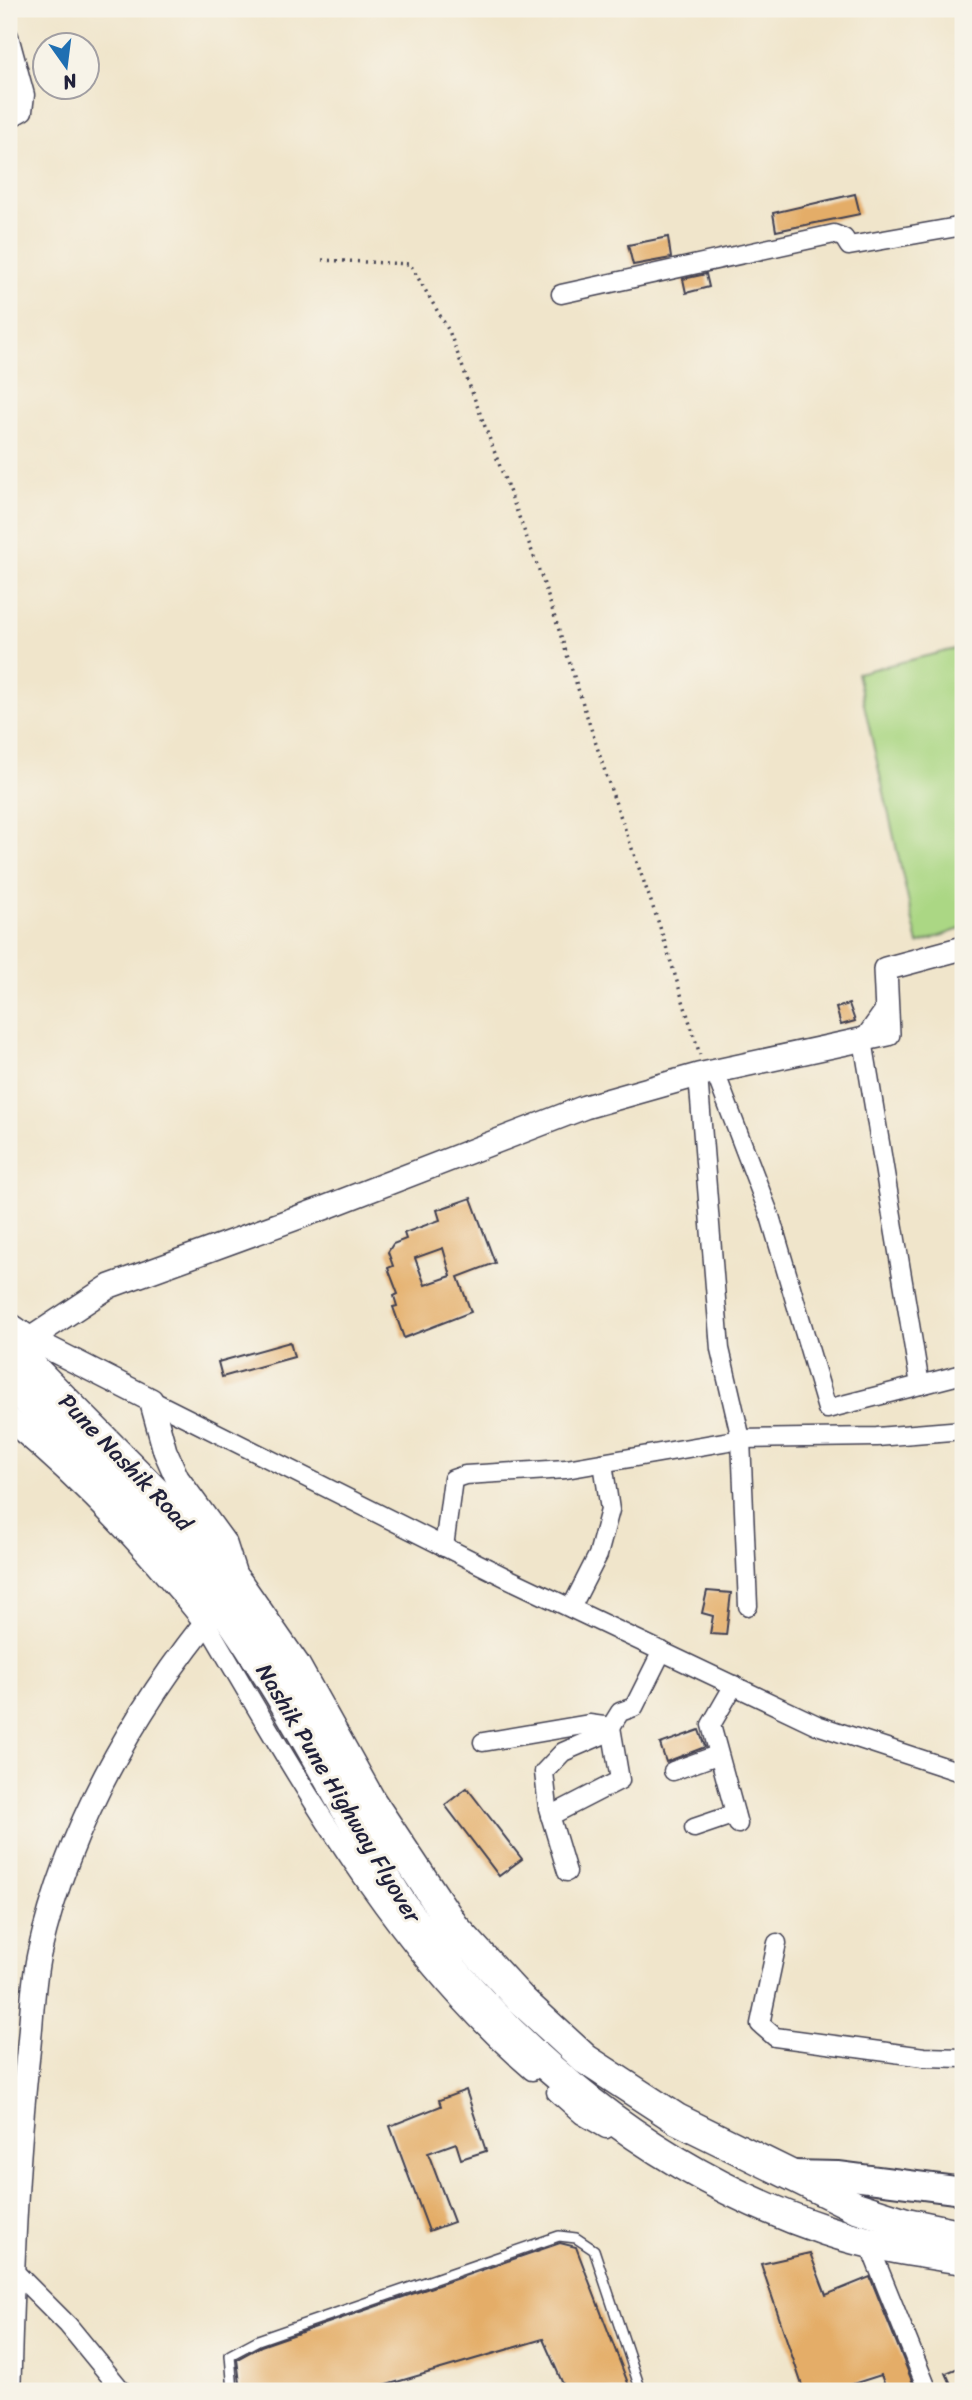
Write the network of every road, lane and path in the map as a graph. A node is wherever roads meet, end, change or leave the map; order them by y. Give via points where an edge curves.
1 (9, 36) edge
2 (9, 119) edge
3 (963, 226) edge
4 (322, 260) dead end
5 (561, 294) dead end
6 (963, 948) edge
7 (865, 1039) junction
8 (706, 1074) junction
9 (15, 1339) edge
10 (963, 1374) edge
11 (9, 1384) edge
12 (920, 1385) junction
13 (151, 1401) junction
14 (9, 1419) edge
15 (963, 1430) edge
16 (741, 1439) junction
17 (603, 1463) junction
18 (444, 1547) junction
19 (221, 1603) junction
20 (748, 1606) dead end
21 (571, 1608) junction
22 (662, 1651) junction
23 (734, 1685) junction
24 (611, 1727) junction
25 (483, 1742) dead end
26 (717, 1755) junction
27 (673, 1772) dead end
28 (963, 1773) edge
29 (550, 1816) junction
30 (694, 1828) dead end
31 (567, 1872) dead end
32 (776, 1943) dead end
33 (963, 2058) edge
34 (14, 2131) edge
35 (789, 2174) junction
36 (963, 2191) edge
37 (12, 2201) edge
38 (963, 2235) edge
39 (874, 2257) junction
40 (963, 2259) edge
41 (13, 2270) junction
42 (963, 2272) edge
43 (9, 2382) edge
44 (122, 2391) edge
45 (233, 2391) edge
46 (641, 2391) edge
47 (928, 2391) edge

1 - 2 street via 25,95 23,111
3 - 5 street via 849,246 844,237 834,234
4 - 8 path via 410,264 449,331 542,578
6 - 7 street via 886,969 888,1034
7 - 8 street
7 - 12 street
8 - 9 street via 585,1107 110,1286
8 - 12 street via 769,1216 827,1409
8 - 16 street via 720,1349
9 - 13 street
9 - 19 highway, Pune Nashik Road via 177,1514
10 - 12 street
11 - 19 highway, Pune Nashik Road via 122,1490
13 - 18 street
13 - 19 street via 177,1478 225,1544
14 - 19 street via 170,1577
15 - 16 street via 877,1437
16 - 17 street
16 - 20 street
17 - 18 street via 453,1479
17 - 21 street via 610,1510 598,1555
18 - 21 street
19 - 34 street via 105,1777 60,1878 39,1956
19 - 35 highway, Nashik Pune Highway Flyover via 295,1666 371,1802 454,1927 521,2000 585,2059 677,2119
19 - 39 street via 334,1838 407,1941 486,2031 582,2115 694,2183
19 - 40 highway, Nashik Pune Highway Flyover via 402,1906 541,2063 639,2140 729,2190 826,2230 908,2251
21 - 22 street
22 - 23 street
22 - 24 street via 638,1702 620,1712
23 - 26 street via 711,1726
23 - 28 street via 817,1725
24 - 25 street via 589,1724
24 - 29 street via 563,1752 546,1769 542,1779
24 - 29 street via 620,1780
26 - 27 street
26 - 30 street via 736,1819
29 - 31 street
32 - 33 street via 760,2024 775,2037
34 - 37 street
35 - 36 main road via 838,2175
35 - 38 highway, Nashik Pune Highway Flyover via 856,2207
37 - 41 street
39 - 42 street
39 - 47 street
41 - 43 street
41 - 44 street via 68,2325
45 - 46 lane via 230,2356 258,2340 559,2236 576,2238 594,2250

